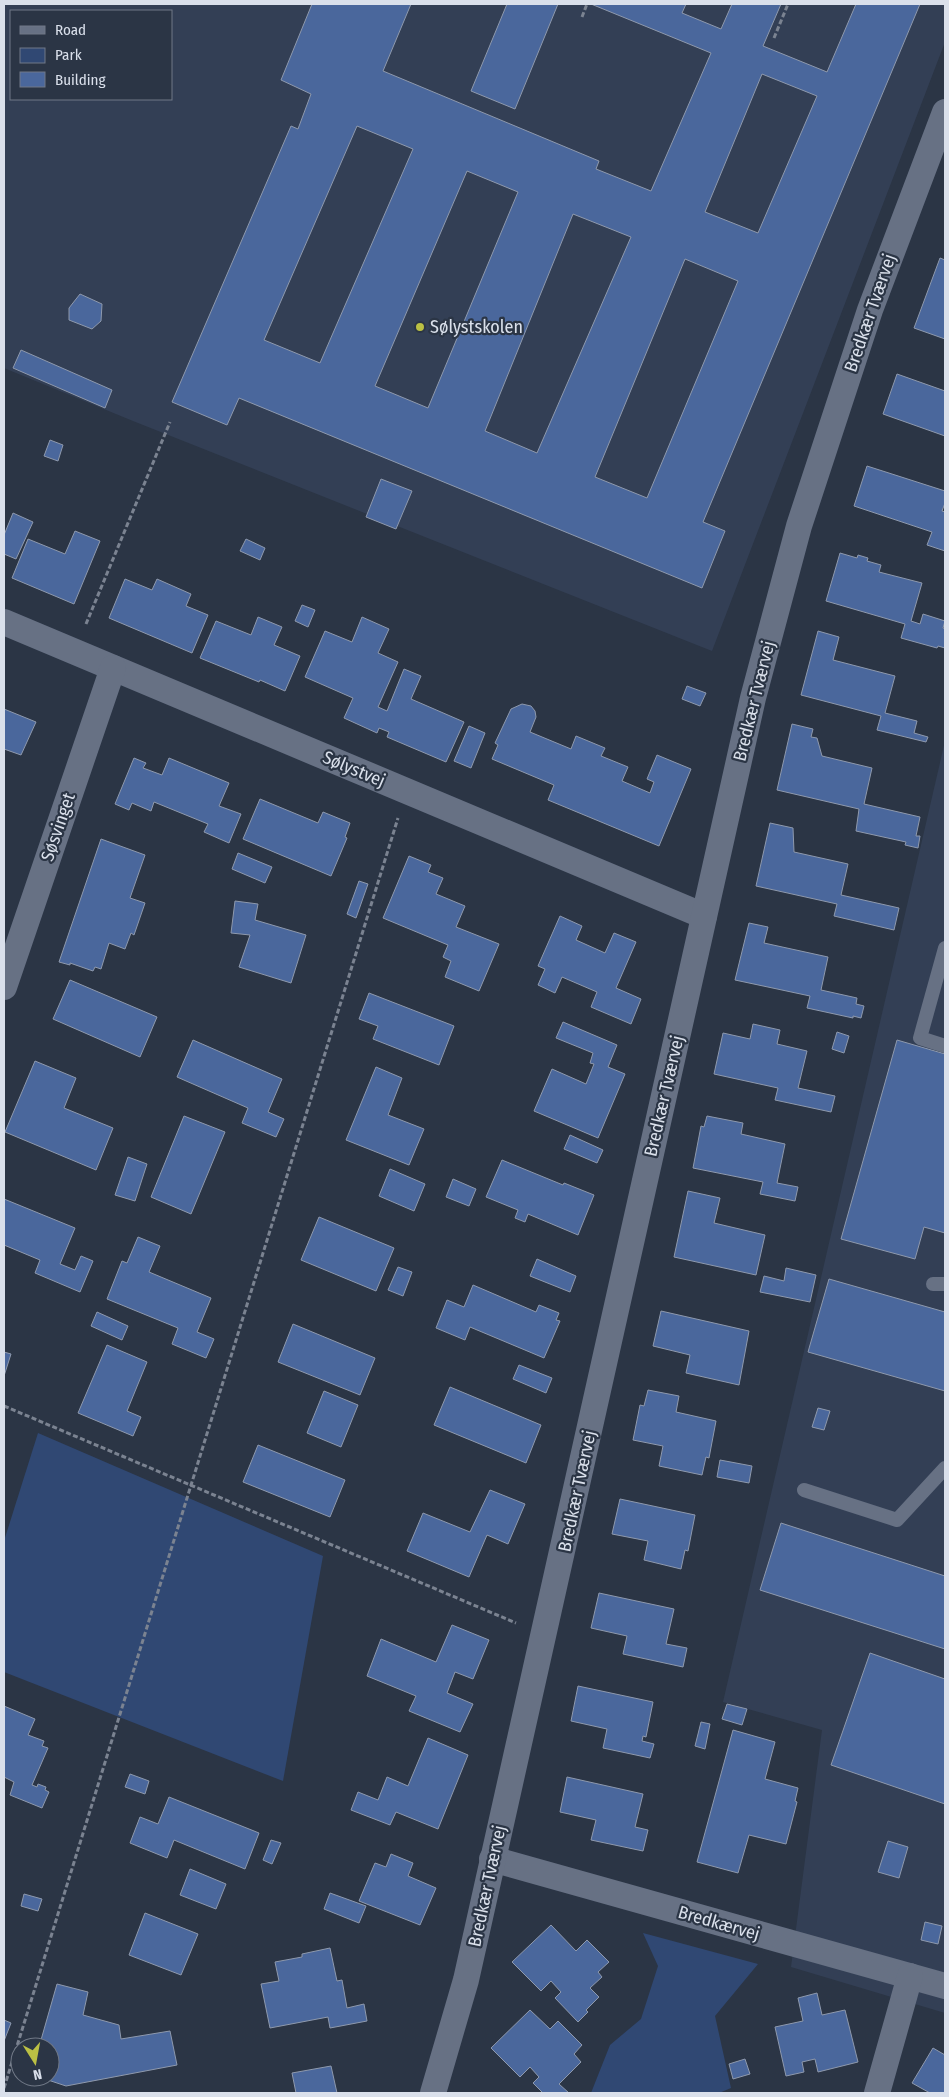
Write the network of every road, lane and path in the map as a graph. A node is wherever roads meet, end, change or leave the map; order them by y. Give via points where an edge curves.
1 (587, 4) edge
2 (788, 4) edge
3 (582, 17) dead end
4 (774, 38) dead end
5 (945, 112) edge
6 (170, 422) dead end
7 (4, 622) edge
8 (74, 652) junction
9 (113, 668) junction
10 (407, 791) junction
11 (704, 916) junction
12 (945, 948) edge
13 (4, 987) edge
14 (945, 1046) edge
15 (4, 1406) edge
16 (945, 1468) edge
17 (192, 1485) junction
18 (804, 1490) dead end
19 (545, 1635) junction
20 (492, 1859) junction
21 (910, 1976) junction
22 (945, 1986) edge
23 (4, 2088) edge
24 (433, 2093) edge
25 (877, 2093) edge

1 - 3 path
2 - 4 path
5 - 11 street, Bredkær Tværvej via 870,310 799,526 752,698
6 - 8 path
7 - 8 street, Sølystvej
8 - 9 street, Sølystvej
9 - 10 street, Sølystvej
9 - 13 street, Søsvinget
10 - 11 street, Sølystvej
10 - 17 path
11 - 19 street, Bredkær Tværvej
12 - 14 lane via 920,1038
15 - 17 path
16 - 18 lane via 897,1520
17 - 19 path
17 - 23 path
19 - 20 street, Bredkær Tværvej
20 - 21 street, Bredkærvej
20 - 24 street, Bredkær Tværvej via 466,1980
21 - 22 street, Bredkærvej
21 - 25 street

